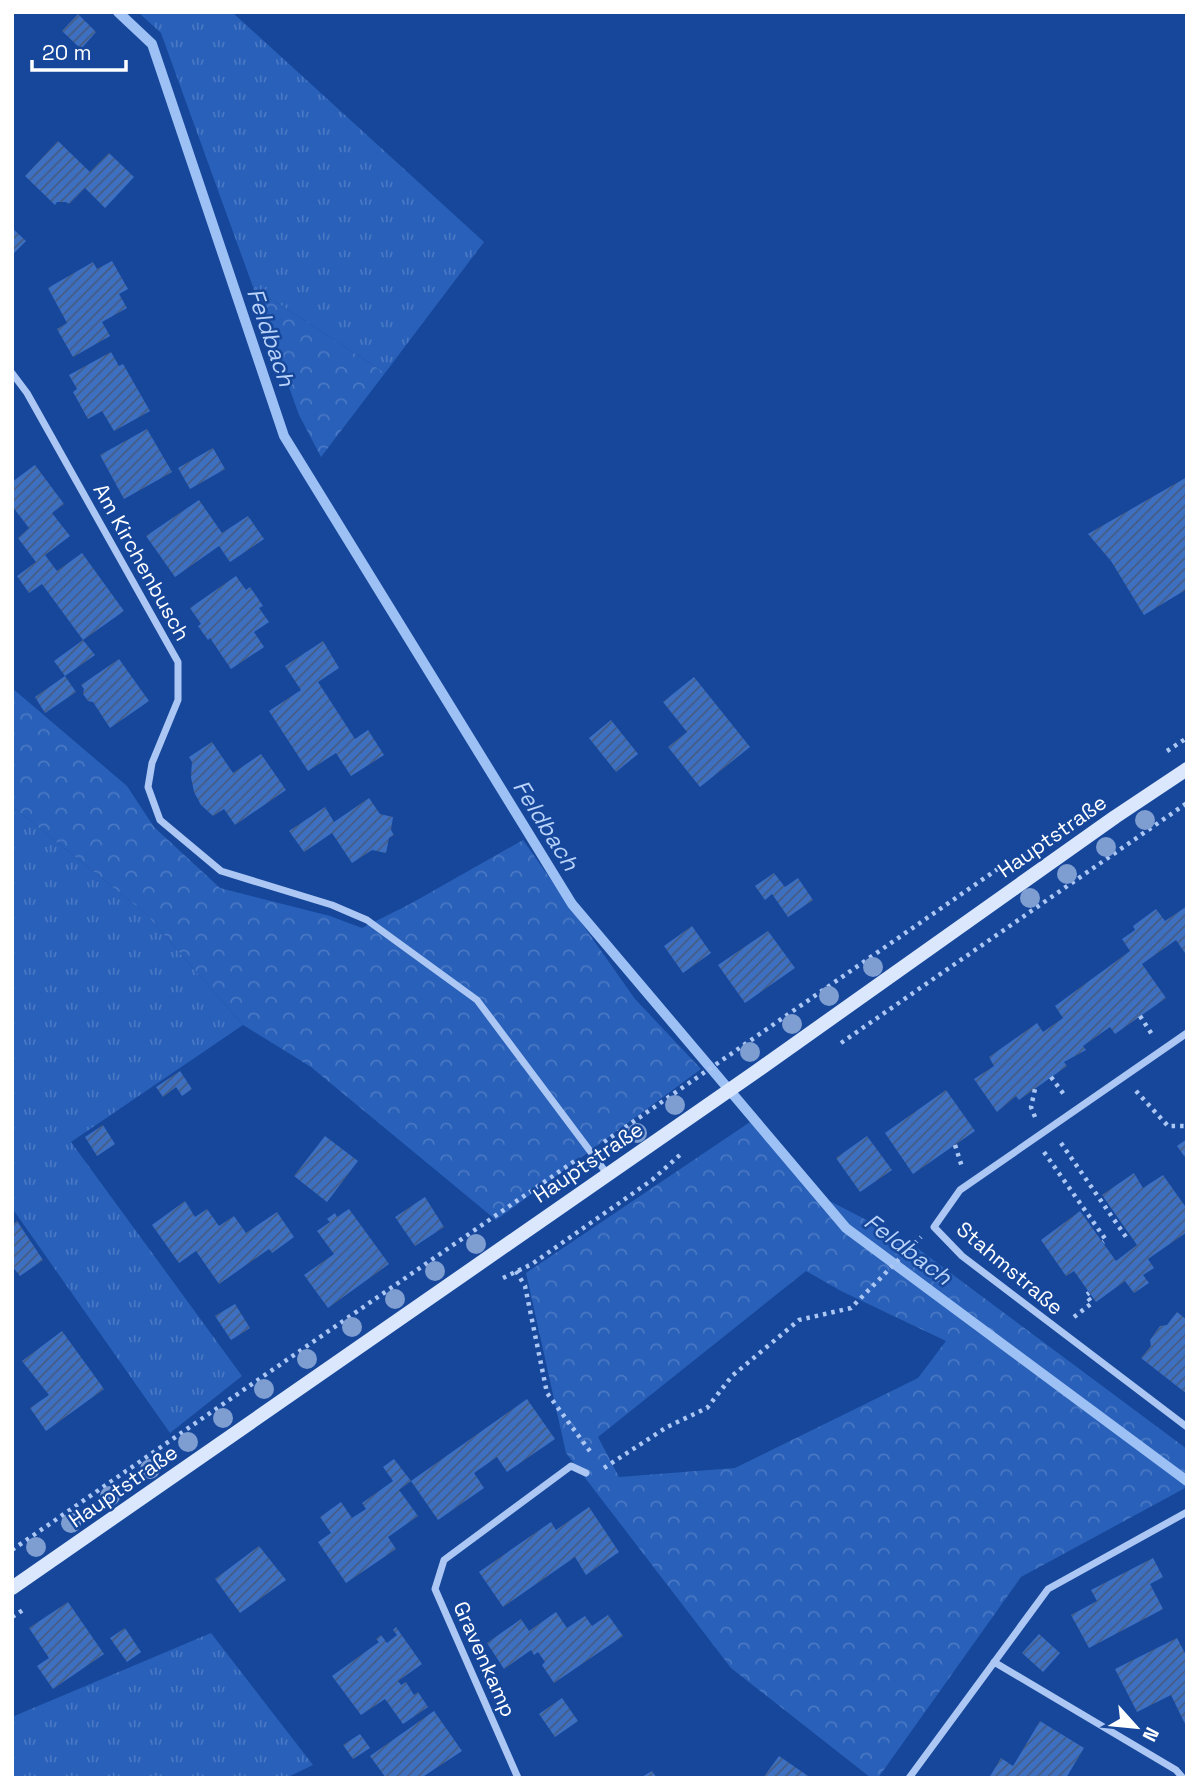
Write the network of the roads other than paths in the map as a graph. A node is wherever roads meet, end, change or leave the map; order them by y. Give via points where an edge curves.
1 (12, 373) edge
2 (1187, 769) edge
3 (1187, 1032) edge
4 (608, 1175) junction
5 (1187, 1427) edge
6 (586, 1473) road end
7 (1187, 1512) edge
8 (12, 1588) edge
9 (994, 1662) junction
10 (518, 1778) edge
11 (909, 1778) edge
12 (1183, 1778) edge

1 - 4 street, Am Kirchenbusch via 178,662 178,700 152,763 148,787 160,820 221,871 367,920 477,1000
2 - 4 main road, Hauptstraße
3 - 5 street, Stahmstraße via 960,1190 934,1227 961,1256
4 - 8 main road, Hauptstraße
6 - 10 street, Gravenkamp via 571,1466 444,1560 435,1589
7 - 9 street via 1048,1589
9 - 11 street
9 - 12 street

